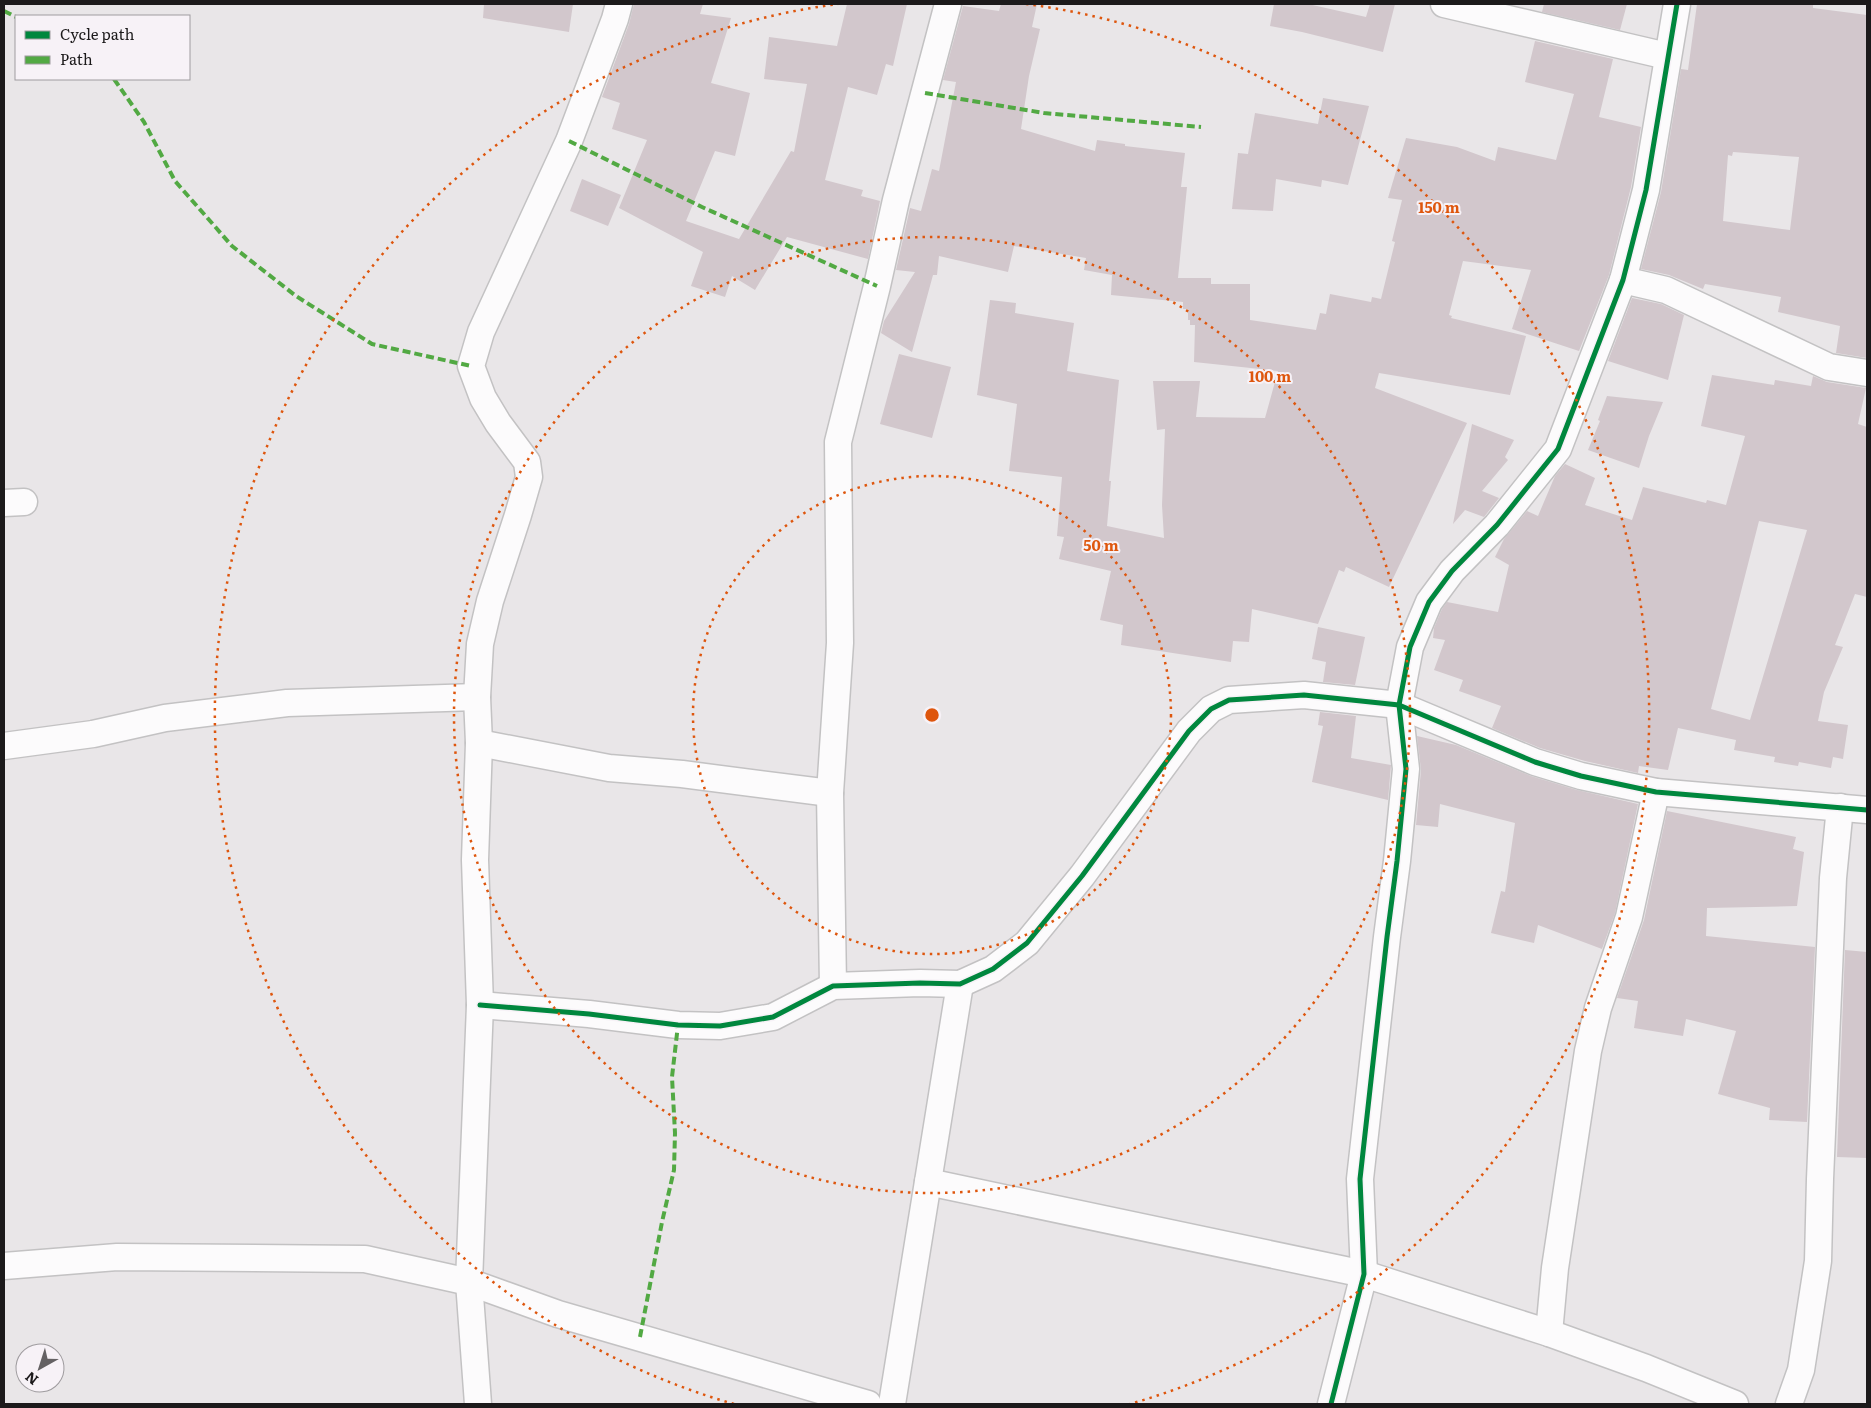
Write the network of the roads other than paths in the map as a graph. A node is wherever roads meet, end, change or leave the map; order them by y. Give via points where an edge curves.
1 (619, 4) edge
2 (948, 4) edge
3 (1444, 4) edge
4 (1677, 4) edge
5 (1667, 56) junction
6 (1623, 280) junction
7 (1867, 373) edge
8 (477, 697) junction
9 (1399, 705) junction
10 (479, 743) junction
11 (4, 746) edge
12 (1656, 792) junction
13 (830, 793) junction
14 (1840, 807) junction
15 (1867, 810) edge
16 (960, 984) junction
17 (833, 986) junction
18 (480, 1005) junction
19 (928, 1182) junction
20 (4, 1266) edge
21 (1364, 1274) junction
22 (469, 1282) junction
23 (1549, 1333) junction
24 (478, 1404) edge
25 (868, 1404) edge
26 (892, 1404) edge
27 (1331, 1404) edge
28 (1735, 1404) edge
29 (1789, 1404) edge

1 - 8 street via 569,141 481,332 471,366 498,423 527,462 529,477 490,601 480,644
2 - 13 street via 896,200 838,442 840,643
3 - 5 street
4 - 5 street
5 - 6 street via 1646,190
6 - 7 street via 1666,290 1829,367
6 - 9 street via 1558,449 1498,525 1452,570 1429,602 1410,647
8 - 10 street
8 - 11 street via 287,703 165,718 93,734
9 - 12 street via 1535,762 1580,776
9 - 16 street via 1304,695 1230,700 1211,709 1189,731 1082,876 1027,943 993,969
9 - 21 street via 1406,769 1360,1180
10 - 13 street via 609,768
10 - 18 street via 475,860
12 - 14 street
12 - 23 street via 1629,917 1598,1008 1588,1051
13 - 17 street
14 - 15 street
14 - 29 street via 1833,878 1818,1261 1801,1370
16 - 17 street
16 - 19 street
17 - 18 street via 774,1017 720,1026
18 - 22 street
19 - 21 street
19 - 26 street
20 - 22 street via 117,1257 365,1259
21 - 23 street
21 - 27 street
22 - 24 street
22 - 25 street via 558,1314
23 - 28 street

